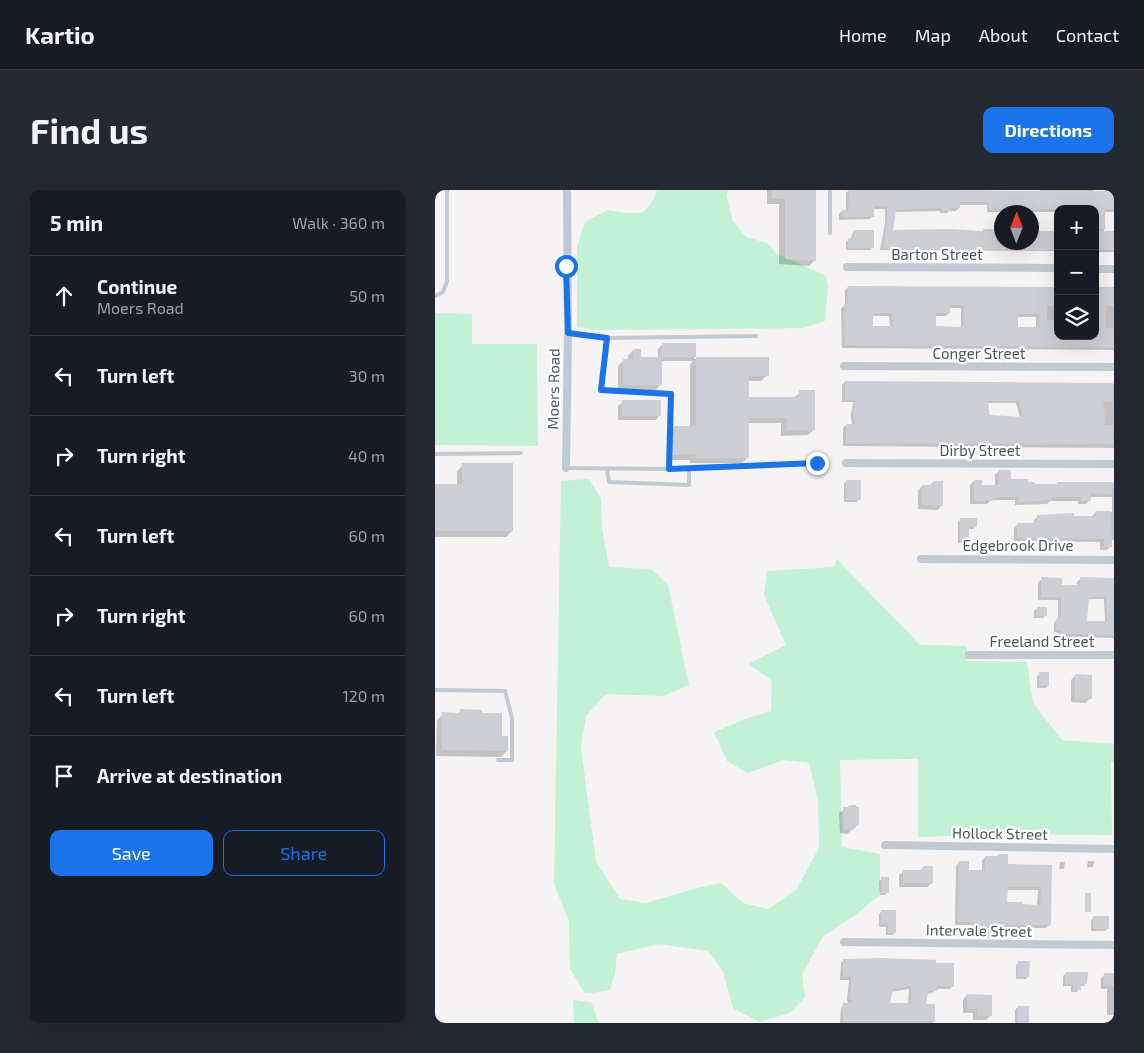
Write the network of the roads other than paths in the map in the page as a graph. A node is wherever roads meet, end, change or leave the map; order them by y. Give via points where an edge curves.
1 (447, 190) edge
2 (567, 190) edge
3 (830, 190) edge
4 (830, 233) dead end
5 (847, 267) dead end
6 (1054, 268) edge
7 (1099, 268) edge
8 (1114, 269) edge
9 (435, 296) edge
10 (568, 333) junction
11 (756, 336) dead end
12 (607, 338) junction
13 (844, 366) dead end
14 (1114, 367) edge
15 (521, 453) dead end
16 (435, 454) edge
17 (817, 463) dead end
18 (846, 463) dead end
19 (1114, 464) edge
20 (566, 468) joint
21 (689, 468) junction
22 (607, 469) junction
23 (669, 469) junction
24 (921, 559) dead end
25 (1114, 560) edge
26 (969, 654) dead end
27 (1114, 655) edge
28 (435, 690) edge
29 (498, 760) dead end
30 (885, 845) dead end
31 (1114, 849) edge
32 (844, 942) dead end
33 (1114, 944) edge

1 - 9 lane via 447,281 443,292
2 - 10 street, Moers Road
3 - 4 lane
5 - 6 street, Barton Street
7 - 8 street
10 - 12 lane
10 - 20 street, Moers Road
11 - 12 lane
12 - 23 lane via 601,390 671,394
13 - 14 street, Conger Street
15 - 16 lane
17 - 21 lane
18 - 19 street, Dirby Street
20 - 22 lane
21 - 22 lane via 689,485 609,482
21 - 23 lane
22 - 23 lane
24 - 25 street, Edgebrook Drive
26 - 27 street, Freeland Street
28 - 29 lane via 505,691 512,718 513,760
30 - 31 street, Hollock Street
32 - 33 street, Intervale Street

